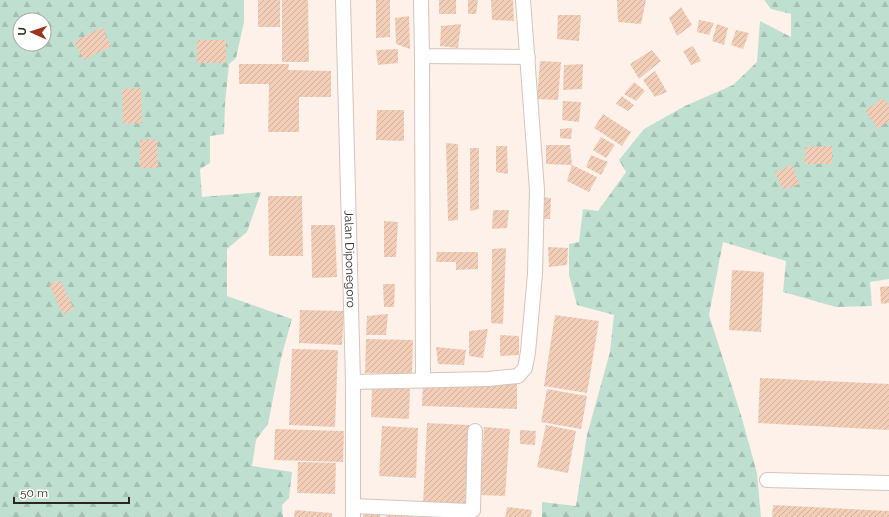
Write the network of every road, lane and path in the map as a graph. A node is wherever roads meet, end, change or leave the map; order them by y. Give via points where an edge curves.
1 (343, 0) edge
2 (421, 0) edge
3 (523, 0) edge
4 (422, 56) junction
5 (528, 57) junction
6 (423, 380) junction
7 (353, 382) junction
8 (474, 431) dead end
9 (767, 480) dead end
10 (889, 483) edge
11 (353, 512) edge

1 - 7 street, Jalan Diponegoro
2 - 4 street
3 - 5 street
4 - 5 street
4 - 6 street
5 - 6 street via 537,190 535,274 525,368 518,376 511,377
6 - 7 street
7 - 11 street, Jalan Diponegoro
8 - 11 street via 473,510
9 - 10 street

